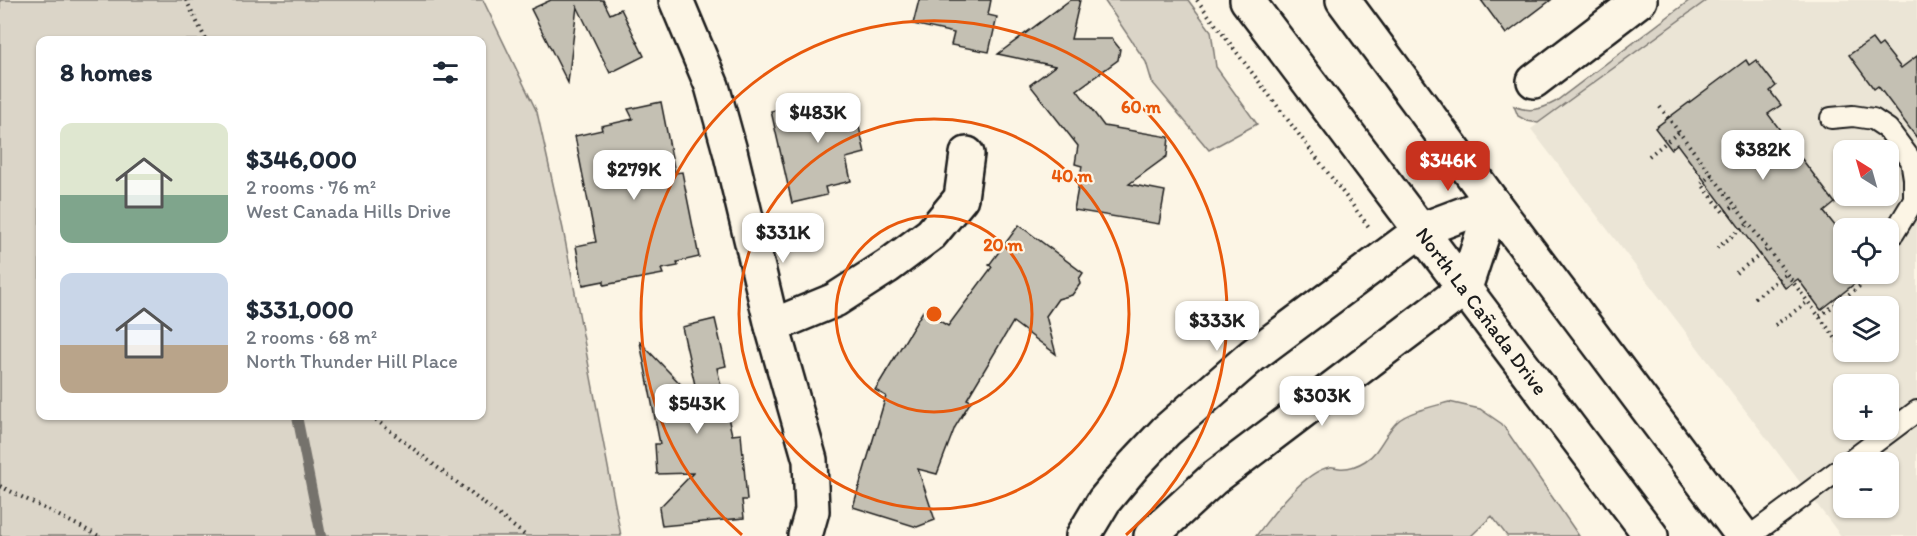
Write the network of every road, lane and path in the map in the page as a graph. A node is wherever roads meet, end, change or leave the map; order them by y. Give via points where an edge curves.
1 (186, 0) edge
2 (676, 0) edge
3 (1197, 0) edge
4 (1247, 0) edge
5 (1343, 0) edge
6 (1640, 0) edge
7 (204, 36) edge
8 (1534, 81) dead end
9 (1660, 107) dead end
10 (1831, 118) dead end
11 (1679, 132) junction
12 (967, 154) dead end
13 (1648, 156) dead end
14 (1712, 174) junction
15 (1492, 203) junction
16 (1735, 205) junction
17 (1749, 223) junction
18 (1899, 225) edge
19 (1369, 227) dead end
20 (1421, 230) junction
21 (1717, 248) dead end
22 (1768, 249) junction
23 (1736, 273) dead end
24 (1787, 273) junction
25 (1862, 284) edge
26 (1465, 288) junction
27 (1847, 296) edge
28 (1755, 298) dead end
29 (1809, 301) junction
30 (1833, 306) edge
31 (1820, 316) junction
32 (1775, 325) dead end
33 (772, 326) junction
34 (1833, 334) edge
35 (1917, 411) edge
36 (376, 420) edge
37 (1862, 452) edge
38 (1833, 474) edge
39 (0, 486) edge
40 (99, 536) edge
41 (525, 536) edge
42 (805, 536) edge
43 (1083, 536) edge
44 (1152, 536) edge
45 (1651, 536) edge
46 (1743, 536) edge
47 (1750, 536) edge

1 - 7 path
2 - 33 street via 712,86
3 - 19 path
4 - 20 street, North La Cañada Drive
5 - 15 street
6 - 8 street
9 - 11 path
10 - 18 lane via 1873,119 1888,129 1911,160 1914,200
11 - 13 path
11 - 14 path
12 - 33 street via 961,198 932,234 835,300
14 - 16 path
14 - 16 path via 1701,183 1712,198 1724,213
15 - 20 street
15 - 26 street
15 - 46 street
16 - 17 path
17 - 21 path
17 - 22 path
20 - 26 street, North La Cañada Drive
20 - 43 street via 1252,356 1166,431 1104,501
22 - 23 path
22 - 24 path
24 - 28 path
24 - 29 path
25 - 27 path
26 - 44 street via 1212,479
26 - 45 street, North La Cañada Drive
29 - 31 path
29 - 32 path
30 - 31 path
31 - 34 path
33 - 42 street via 810,460 812,511
35 - 37 lane
36 - 41 path
38 - 47 lane
39 - 40 path

